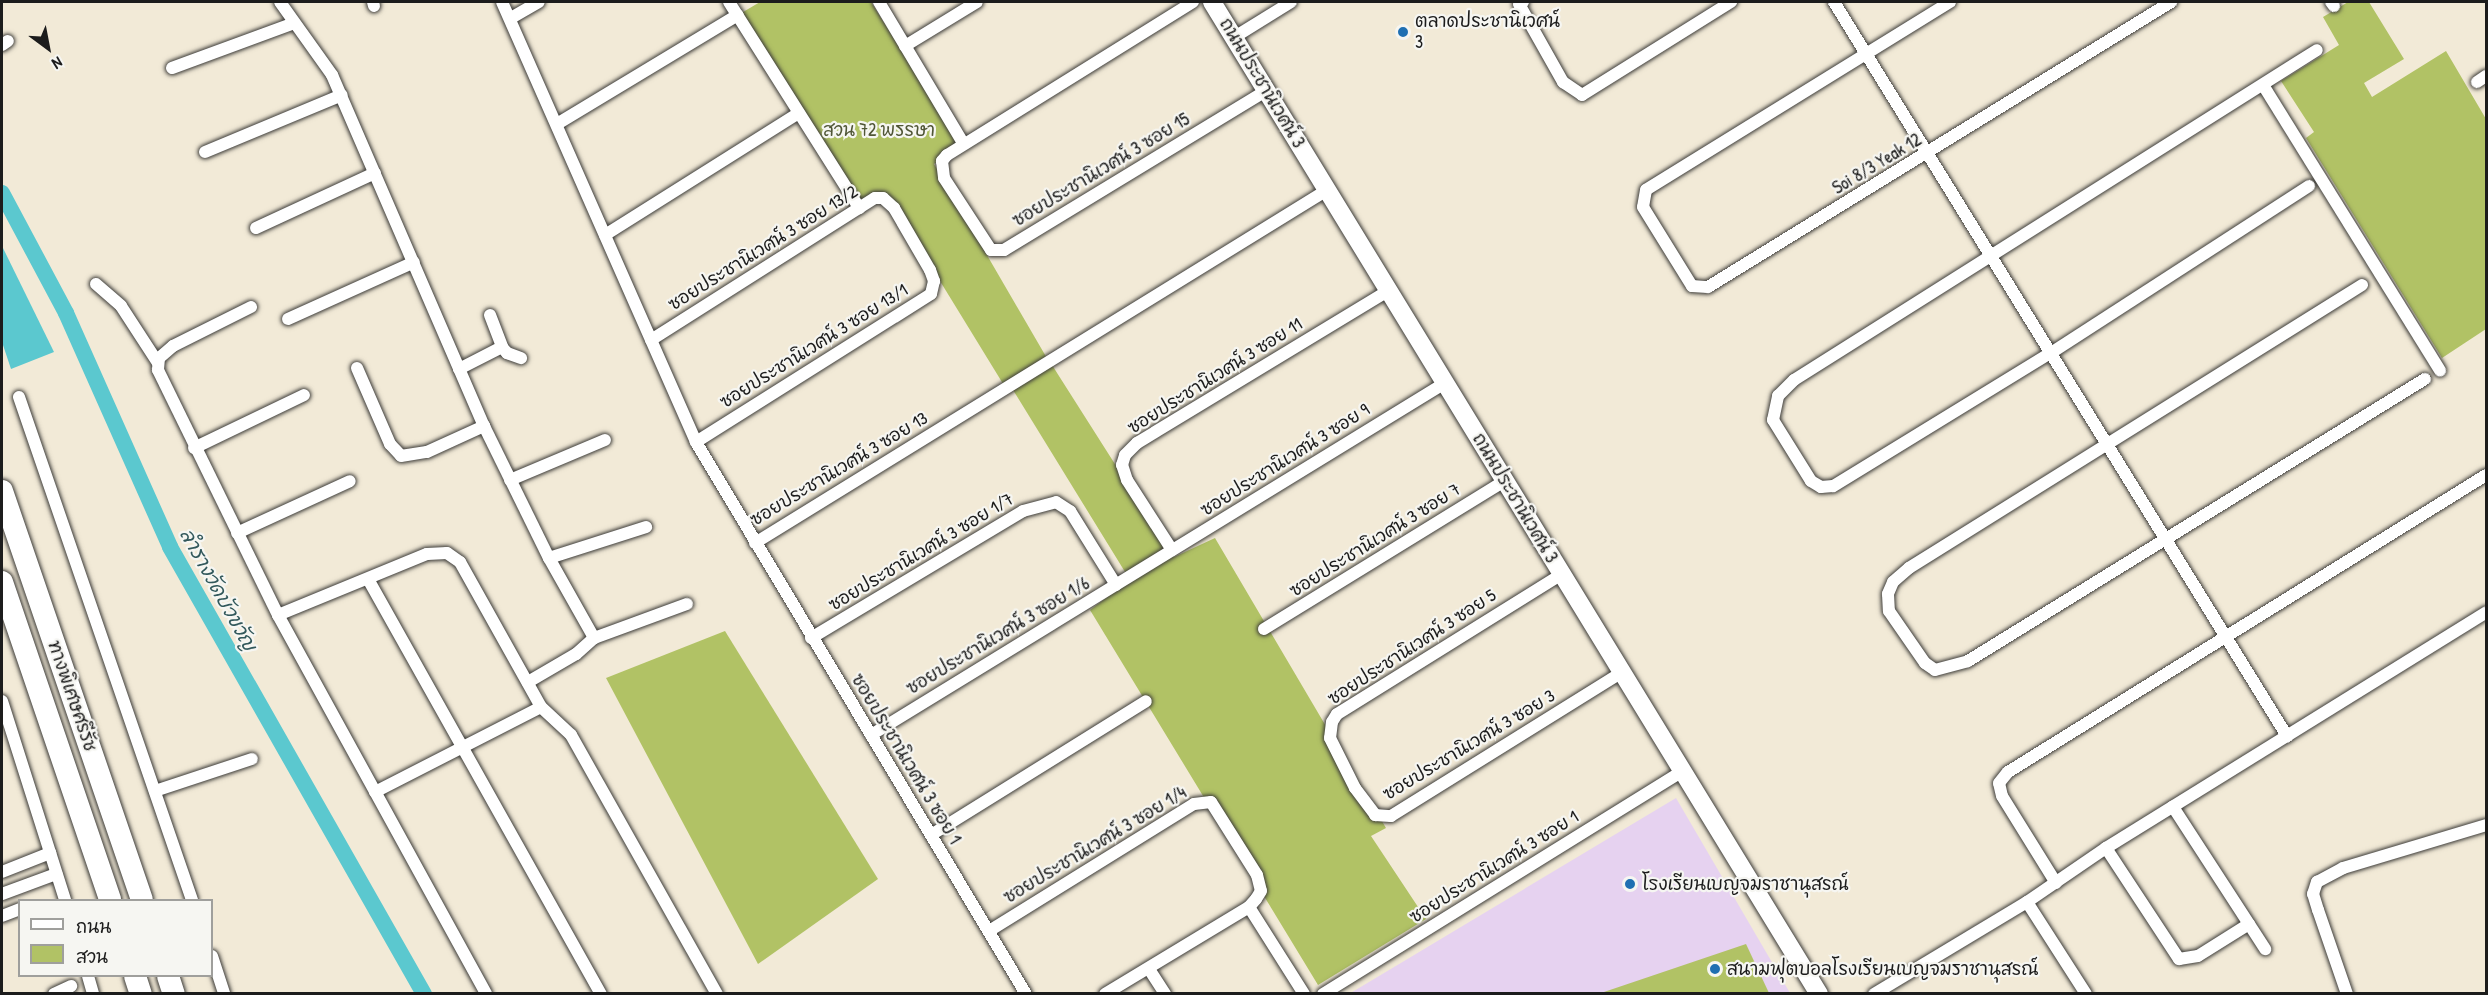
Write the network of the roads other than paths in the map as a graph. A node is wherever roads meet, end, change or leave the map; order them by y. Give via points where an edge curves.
1 (280, 2) edge
2 (502, 2) edge
3 (539, 2) edge
4 (729, 2) edge
5 (879, 2) edge
6 (977, 2) edge
7 (1193, 2) edge
8 (1212, 2) edge
9 (1291, 2) edge
10 (1523, 2) edge
11 (1731, 2) edge
12 (1834, 2) edge
13 (1950, 2) edge
14 (2171, 2) edge
15 (738, 15) junction
16 (511, 18) junction
17 (294, 23) junction
18 (1233, 38) junction
19 (905, 46) junction
20 (2317, 50) dead end
21 (1866, 54) junction
22 (172, 68) dead end
23 (2263, 85) junction
24 (1266, 91) junction
25 (342, 95) junction
26 (799, 113) junction
27 (557, 124) junction
28 (963, 143) junction
29 (206, 152) dead end
30 (1930, 153) junction
31 (375, 173) junction
32 (2309, 186) dead end
33 (1327, 190) junction
34 (859, 208) junction
35 (256, 228) dead end
36 (604, 235) junction
37 (912, 239) joint
38 (1993, 256) junction
39 (414, 262) junction
40 (96, 284) dead end
41 (2362, 285) dead end
42 (1388, 291) junction
43 (251, 307) dead end
44 (490, 315) dead end
45 (288, 319) dead end
46 (651, 340) junction
47 (502, 347) junction
48 (2052, 352) junction
49 (521, 358) dead end
50 (158, 363) junction
51 (357, 369) dead end
52 (459, 369) junction
53 (2440, 371) dead end
54 (2426, 379) dead end
55 (1445, 383) junction
56 (304, 395) dead end
57 (20, 397) dead end
58 (484, 426) junction
59 (605, 440) dead end
60 (696, 442) junction
61 (2108, 445) junction
62 (194, 448) junction
63 (2487, 475) edge
64 (510, 480) junction
65 (350, 481) dead end
66 (1505, 481) junction
67 (2, 491) edge
68 (646, 527) dead end
69 (237, 533) junction
70 (2166, 540) junction
71 (754, 543) junction
72 (1172, 550) junction
73 (549, 558) junction
74 (1144, 568) joint
75 (1562, 574) junction
76 (368, 579) junction
77 (2, 582) edge
78 (1116, 585) junction
79 (687, 604) dead end
80 (2487, 612) edge
81 (278, 615) junction
82 (1264, 629) dead end
83 (594, 638) junction
84 (811, 638) junction
85 (2226, 638) junction
86 (1622, 672) junction
87 (528, 682) junction
88 (2, 701) edge
89 (1146, 701) dead end
90 (542, 707) junction
91 (871, 735) junction
92 (2287, 736) junction
93 (462, 747) junction
94 (252, 759) dead end
95 (1683, 771) junction
96 (1348, 774) joint
97 (155, 791) junction
98 (375, 792) junction
99 (2173, 807) junction
100 (2487, 825) edge
101 (931, 835) junction
102 (2106, 848) junction
103 (50, 853) junction
104 (2, 872) edge
105 (56, 874) junction
106 (2056, 883) junction
107 (2, 894) edge
108 (65, 899) edge
109 (110, 899) edge
110 (142, 899) edge
111 (192, 899) edge
112 (2027, 902) junction
113 (1249, 907) junction
114 (18, 910) edge
115 (2, 916) edge
116 (2249, 924) junction
117 (989, 931) junction
118 (2265, 949) dead end
119 (213, 959) edge
120 (1149, 969) junction
121 (89, 977) edge
122 (136, 977) edge
123 (169, 977) edge
124 (71, 986) dead end
125 (54, 993) edge
126 (93, 993) edge
127 (141, 993) edge
128 (174, 993) edge
129 (224, 993) edge
130 (486, 993) edge
131 (601, 993) edge
132 (717, 993) edge
133 (1026, 993) edge
134 (1106, 993) edge
135 (1165, 993) edge
136 (1304, 993) edge
137 (1323, 993) edge
138 (1819, 993) edge
139 (1874, 993) edge
140 (2086, 993) edge
141 (2347, 993) edge

1 - 17 street
2 - 16 street, ซอยประชานิเวศน์ 3 ซอย 13
3 - 16 street
4 - 15 street
5 - 19 street
6 - 19 street
7 - 28 street, ซอยประชานิเวศน์ 3 ซอย 15
8 - 18 street, ถนนประชานิเวศน์ 3
9 - 18 street
10 - 11 street via 1519,4 1563,82 1582,95
12 - 21 street
13 - 21 street
14 - 30 street, Soi 8/3 Yeak 12
15 - 26 street
15 - 27 street
16 - 27 street, ซอยประชานิเวศน์ 3 ซอย 13
17 - 22 street
17 - 25 street via 325,63
18 - 24 street, ถนนประชานิเวศน์ 3
19 - 28 street
20 - 23 street
21 - 30 street
21 - 30 street, Soi 8/3 Yeak 12 via 1646,190 1643,207 1686,277 1700,289
23 - 38 street
23 - 53 street
24 - 28 street, ซอยประชานิเวศน์ 3 ซอย 15 via 999,252 991,250 942,171 946,155
24 - 33 street, ถนนประชานิเวศน์ 3
25 - 29 street
25 - 31 street
26 - 34 street
26 - 36 street
27 - 36 street, ซอยประชานิเวศน์ 3 ซอย 13
30 - 38 street
31 - 35 street
31 - 39 street
32 - 48 street
33 - 42 street, ถนนประชานิเวศน์ 3
33 - 71 street, ซอยประชานิเวศน์ 3 ซอย 13
34 - 37 street, ซอยประชานิเวศน์ 3 ซอย 13/2 via 883,198 894,208
34 - 46 street, ซอยประชานิเวศน์ 3 ซอย 13/2
36 - 46 street, ซอยประชานิเวศน์ 3 ซอย 13
37 - 60 street, ซอยประชานิเวศน์ 3 ซอย 13/1 via 930,270 934,288 931,294
38 - 48 street
38 - 48 street via 1794,380 1778,396 1773,420 1811,481 1821,487 1833,486
39 - 45 street
39 - 52 street
40 - 50 street via 121,306
41 - 61 street
42 - 55 street, ถนนประชานิเวศน์ 3
42 - 72 street, ซอยประชานิเวศน์ 3 ซอย 11 via 1137,443 1125,454 1122,465 1127,480
43 - 50 street via 173,346
44 - 47 street
46 - 60 street, ซอยประชานิเวศน์ 3 ซอย 13
47 - 49 street via 507,354
47 - 52 street
48 - 61 street
50 - 62 street
51 - 58 street via 390,444 401,456 426,452
52 - 58 street
54 - 70 street
55 - 66 street, ถนนประชานิเวศน์ 3
55 - 72 street, ซอยประชานิเวศน์ 3 ซอย 9
56 - 62 street
57 - 97 street
58 - 64 street
59 - 64 street
60 - 71 street, ซอยประชานิเวศน์ 3 ซอย 13
61 - 70 street
61 - 70 street via 1909,568 1893,582 1888,594 1889,612 1924,663 1935,670 1947,669 1968,661
62 - 69 street
63 - 85 street
64 - 73 street
65 - 69 street
66 - 75 street, ถนนประชานิเวศน์ 3
66 - 82 street, ซอยประชานิเวศน์ 3 ซอย 7
67 - 110 highway, ทางพิเศษศรีรัช
68 - 73 street
69 - 81 street
70 - 85 street
71 - 84 street, ซอยประชานิเวศน์ 3 ซอย 1
72 - 74 street, ซอยประชานิเวศน์ 3 ซอย 9
73 - 83 street
74 - 78 street, ซอยประชานิเวศน์ 3 ซอย 1/6
75 - 86 street, ถนนประชานิเวศน์ 3
75 - 96 street, ซอยประชานิเวศน์ 3 ซอย 5 via 1337,714 1330,738
76 - 81 street
76 - 87 street via 427,554 447,553 460,562
76 - 93 street
77 - 109 highway, ทางพิเศษศรีรัช
78 - 84 street, ซอยประชานิเวศน์ 3 ซอย 1/7 via 1070,511 1056,502 1044,504 1023,511
78 - 91 street, ซอยประชานิเวศน์ 3 ซอย 1/6
79 - 83 street
80 - 92 street
81 - 98 street
83 - 87 street via 568,660
84 - 91 street, ซอยประชานิเวศน์ 3 ซอย 1
85 - 92 street
85 - 106 street via 2008,772 1999,783 2002,796
86 - 95 street, ถนนประชานิเวศน์ 3
86 - 96 street, ซอยประชานิเวศน์ 3 ซอย 3 via 1390,816 1383,817 1369,809
87 - 90 street
88 - 103 street
89 - 101 street
90 - 93 street
90 - 132 street via 571,735
91 - 101 street, ซอยประชานิเวศน์ 3 ซอย 1
92 - 99 street
93 - 98 street
93 - 131 street
94 - 97 street
95 - 137 street, ซอยประชานิเวศน์ 3 ซอย 1
95 - 138 street, ถนนประชานิเวศน์ 3
97 - 111 street
98 - 130 street
99 - 102 street
99 - 116 street
100 - 141 street via 2343,868 2317,882 2316,902
101 - 117 street, ซอยประชานิเวศน์ 3 ซอย 1
102 - 106 street
102 - 116 street via 2179,959 2198,956
103 - 104 street
103 - 105 street
105 - 107 street
105 - 108 street
106 - 112 street
112 - 139 street
112 - 140 street
113 - 117 street, ซอยประชานิเวศน์ 3 ซอย 1/4 via 1261,891 1260,883 1211,802 1194,804
113 - 120 street
113 - 136 street
114 - 115 street
116 - 118 street
117 - 133 street, ซอยประชานิเวศน์ 3 ซอย 1
119 - 129 street
120 - 134 street
120 - 135 street
121 - 126 street
122 - 127 highway
123 - 128 highway
124 - 125 street

